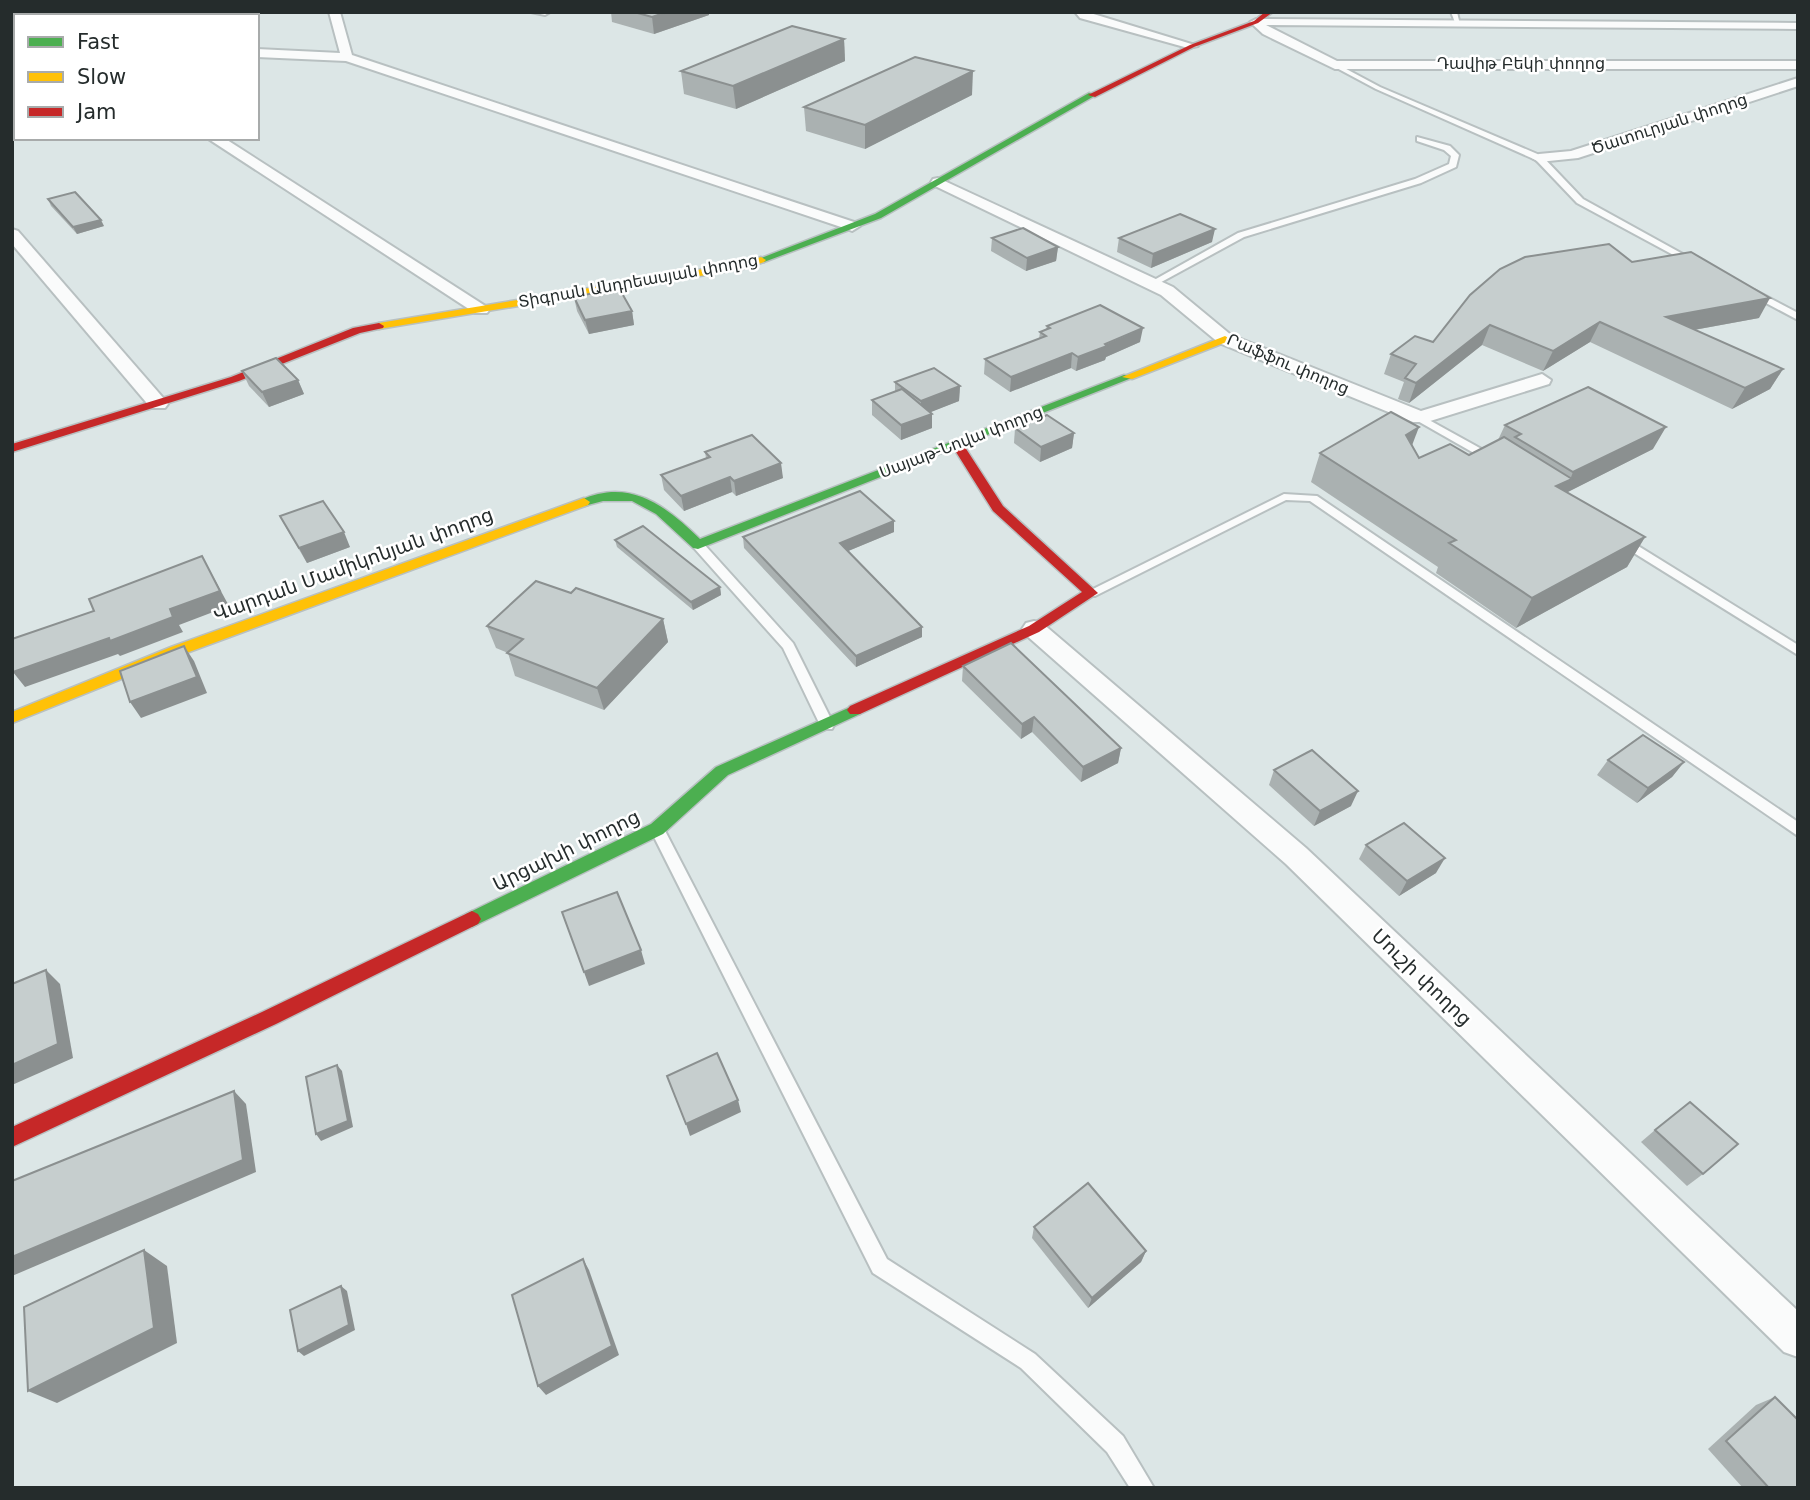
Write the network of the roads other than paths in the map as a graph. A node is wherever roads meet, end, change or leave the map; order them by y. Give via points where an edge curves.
1 (334, 12) edge
2 (536, 12) edge
3 (545, 12) edge
4 (1080, 12) edge
5 (1270, 12) edge
6 (1608, 12) edge
7 (1722, 12) edge
8 (1798, 17) edge
9 (1456, 18) edge
10 (1256, 22) junction
11 (1635, 25) junction
12 (1755, 26) junction
13 (1798, 26) edge
14 (1776, 38) dead end
15 (1192, 46) junction
16 (259, 53) edge
17 (347, 57) junction
18 (1335, 65) junction
19 (1798, 65) edge
20 (1798, 82) edge
21 (1420, 139) dead end
22 (217, 140) edge
23 (1539, 158) junction
24 (938, 182) junction
25 (852, 226) junction
26 (12, 234) edge
27 (1701, 265) edge
28 (1151, 284) junction
29 (1749, 291) edge
30 (481, 309) junction
31 (1798, 317) edge
32 (1225, 339) junction
33 (1542, 380) dead end
34 (158, 404) junction
35 (1420, 418) junction
36 (957, 444) junction
37 (12, 448) edge
38 (1506, 467) edge
39 (1609, 532) edge
40 (698, 545) junction
41 (1091, 593) junction
42 (1034, 629) junction
43 (1798, 651) edge
44 (12, 718) edge
45 (827, 725) junction
46 (657, 829) junction
47 (1798, 830) edge
48 (12, 1137) edge
49 (1798, 1338) edge
50 (1143, 1488) edge

1 - 17 street
2 - 3 street
4 - 15 street
5 - 10 street, Տիգրան Անդրեասյան փողոց
6 - 11 street
7 - 12 street
8 - 12 street
9 - 10 street
9 - 11 street
10 - 15 street, Տիգրան Անդրեասյան փողոց
10 - 18 street, Դավիթ Բեկի փողոց via 1267,32
11 - 12 street
12 - 13 street
12 - 14 street
15 - 24 street, Տիգրան Անդրեասյան փողոց via 1101,90
16 - 17 street
17 - 25 street
18 - 19 street, Դավիթ Բեկի փողոց
18 - 23 lane
20 - 23 street, Ծատուրյան փողոց via 1573,155
21 - 28 lane via 1447,148 1455,155 1453,165 1418,181 1241,235
22 - 30 street
23 - 27 lane via 1580,201
24 - 25 street, Տիգրան Անդրեասյան փողոց
24 - 28 street, Րաֆֆու փողոց
25 - 30 street, Տիգրան Անդրեասյան փողոց via 748,265
26 - 34 street
28 - 32 street, Րաֆֆու փողոց via 1167,291
29 - 31 lane
30 - 34 street, Տիգրան Անդրեասյան փողոց via 357,330
32 - 35 street, Րաֆֆու փողոց
32 - 36 street, Սայաթ-Նովա փողոց
33 - 35 street
34 - 37 street, Տիգրան Անդրեասյան փողոց
35 - 38 lane
36 - 40 street, Սայաթ-Նովա փողոց
36 - 41 street via 998,508
39 - 43 lane
40 - 44 street, Վարդան Մամիկոնյան փողոց via 652,502 631,495 604,495 176,651
40 - 45 lane via 788,646
41 - 42 street, Արցախի փողոց
41 - 47 lane via 1284,497 1313,498
42 - 45 street, Արցախի փողոց
42 - 49 street, Մուշի փողոց via 1296,856
45 - 46 street, Արցախի փողոց via 722,771
46 - 48 street, Արցախի փողոց
46 - 50 lane via 880,1266 1028,1361 1115,1444

